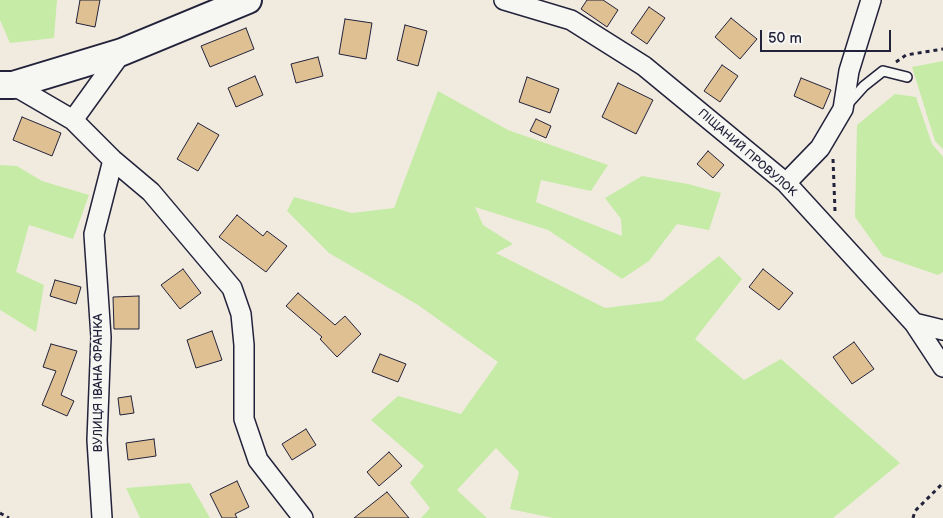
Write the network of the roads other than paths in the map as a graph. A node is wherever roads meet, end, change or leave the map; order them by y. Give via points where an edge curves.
1 (248, 0) edge
2 (504, 0) edge
3 (871, 0) edge
4 (122, 52) junction
5 (907, 77) dead end
6 (6, 85) edge
7 (843, 109) junction
8 (73, 120) junction
9 (113, 160) junction
10 (786, 183) junction
11 (914, 323) junction
12 (943, 330) edge
13 (943, 367) edge
14 (102, 518) edge
15 (303, 518) edge

1 - 4 street
2 - 10 street, ПІЩАНИЙ ПРОВУЛОК via 571,20 644,66
3 - 7 street via 849,71
4 - 6 street
4 - 8 street
5 - 7 lane via 883,71
6 - 8 street
7 - 10 street via 820,148
8 - 9 street
9 - 14 street, ВУЛИЦЯ ІВАНА ФРАНКА via 94,234 101,337 97,440
9 - 15 street via 151,192 232,288 243,329 244,419 258,460
10 - 11 street, ПІЩАНИЙ ПРОВУЛОК
11 - 12 street
11 - 13 street, ПІЩАНИЙ ПРОВУЛОК

